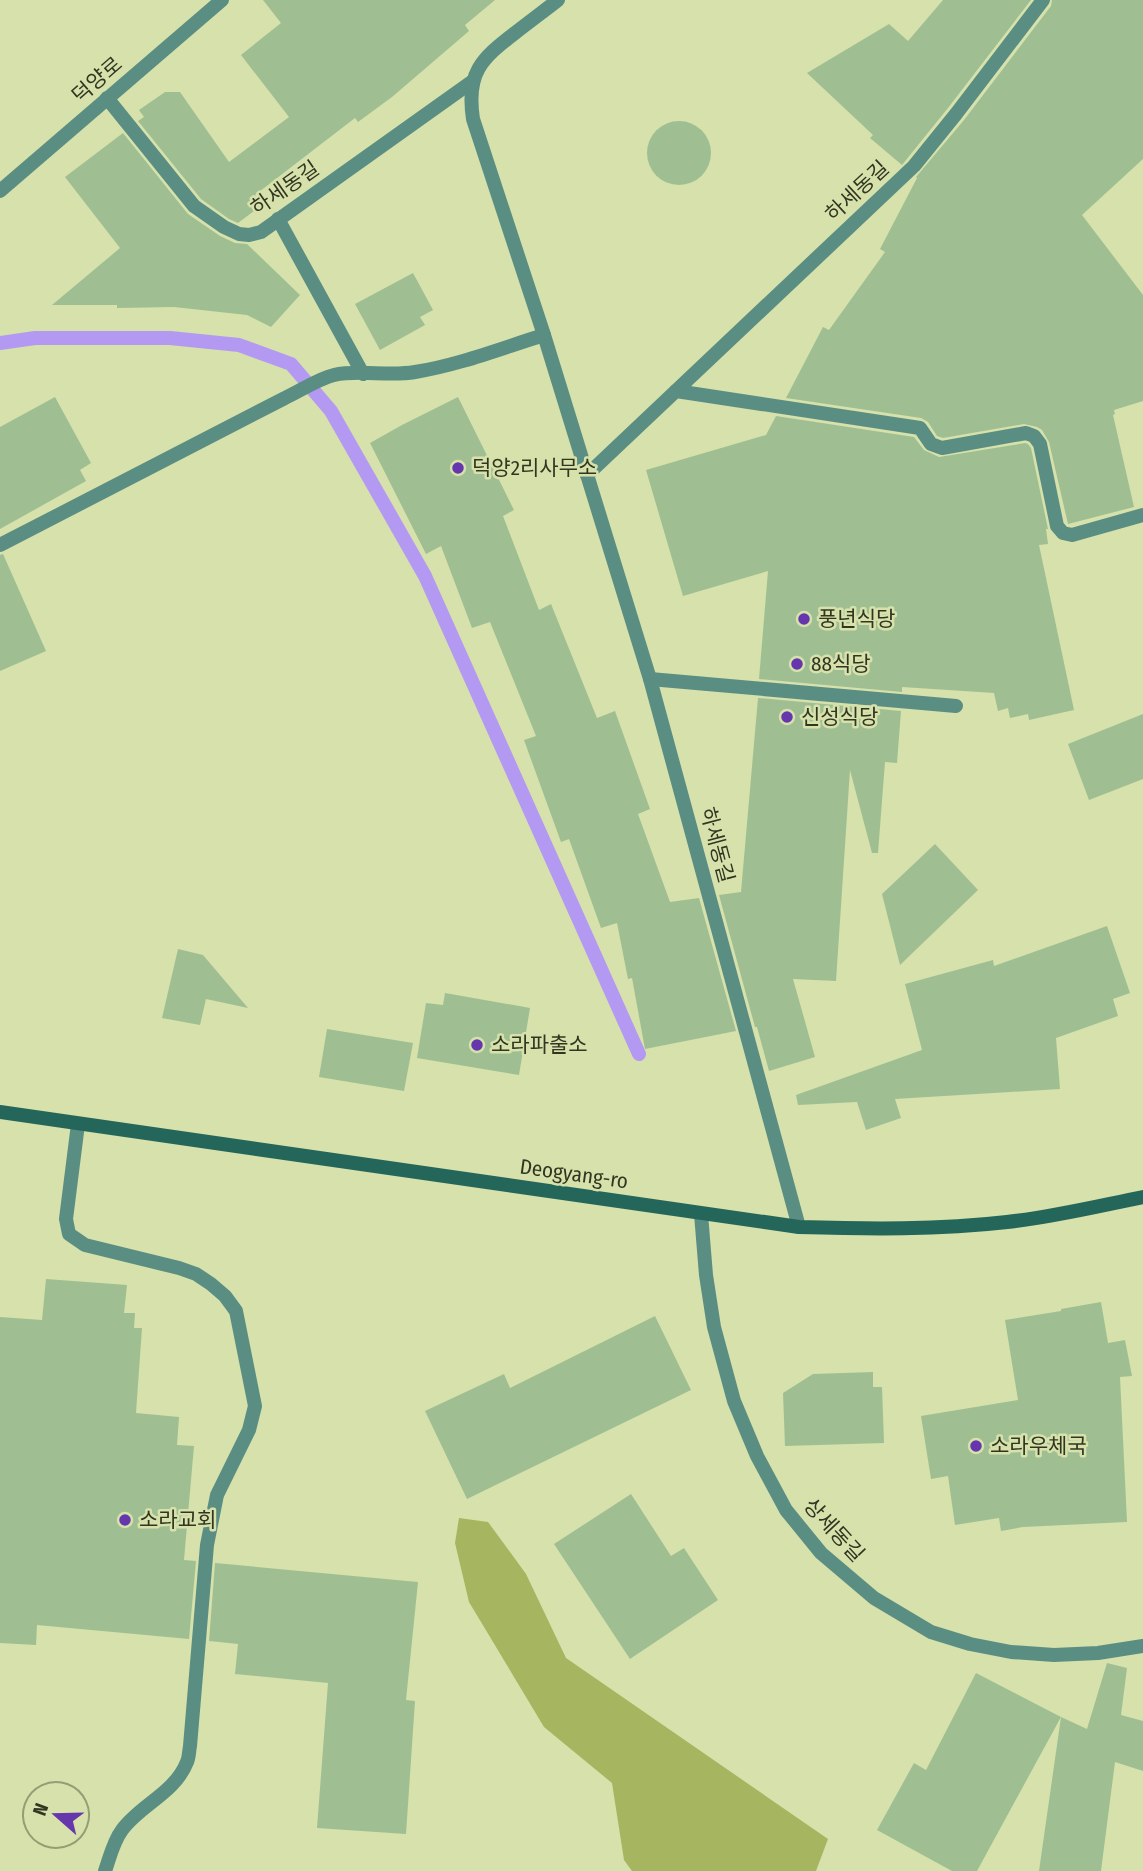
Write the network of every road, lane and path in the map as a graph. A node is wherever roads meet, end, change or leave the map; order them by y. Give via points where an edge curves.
1 (222, 0) edge
2 (558, 0) edge
3 (1043, 0) edge
4 (473, 81) junction
5 (107, 98) junction
6 (0, 191) edge
7 (278, 219) junction
8 (544, 335) junction
9 (363, 374) junction
10 (676, 391) junction
11 (587, 475) junction
12 (1143, 515) edge
13 (0, 545) edge
14 (650, 680) junction
15 (956, 706) dead end
16 (0, 1112) edge
17 (78, 1124) junction
18 (1143, 1197) edge
19 (701, 1214) junction
20 (799, 1227) junction
21 (1143, 1646) edge
22 (105, 1871) edge

1 - 5 street, 덕양로
2 - 4 street, 하세동길 via 494,49 480,63
3 - 10 street, 하세동길 via 914,166
4 - 7 street, 하세동길
4 - 8 street, 하세동길 via 473,118
5 - 6 street, 덕양로
5 - 7 street, 하세동길 via 194,206 211,219 249,235
7 - 9 street
8 - 9 street via 440,367 394,375
8 - 11 street, 하세동길
9 - 13 street via 333,375
10 - 11 street, 하세동길
10 - 12 street via 920,428 931,444 942,448 1026,433 1040,443 1057,526 1063,533 1072,535
11 - 14 street, 하세동길
14 - 15 street
14 - 20 street, 하세동길
16 - 17 main road, Deogyang-ro
17 - 19 main road, Deogyang-ro
17 - 22 street via 66,1219 69,1234 85,1245 187,1271 225,1296 236,1311 255,1406 212,1517 187,1763 167,1790 128,1822
18 - 20 main road, Deogyang-ro via 1007,1222 872,1229
19 - 20 main road, Deogyang-ro
19 - 21 street, 상세동길 via 714,1327 734,1401 786,1510 821,1553 874,1598 931,1632 970,1644 1054,1655

